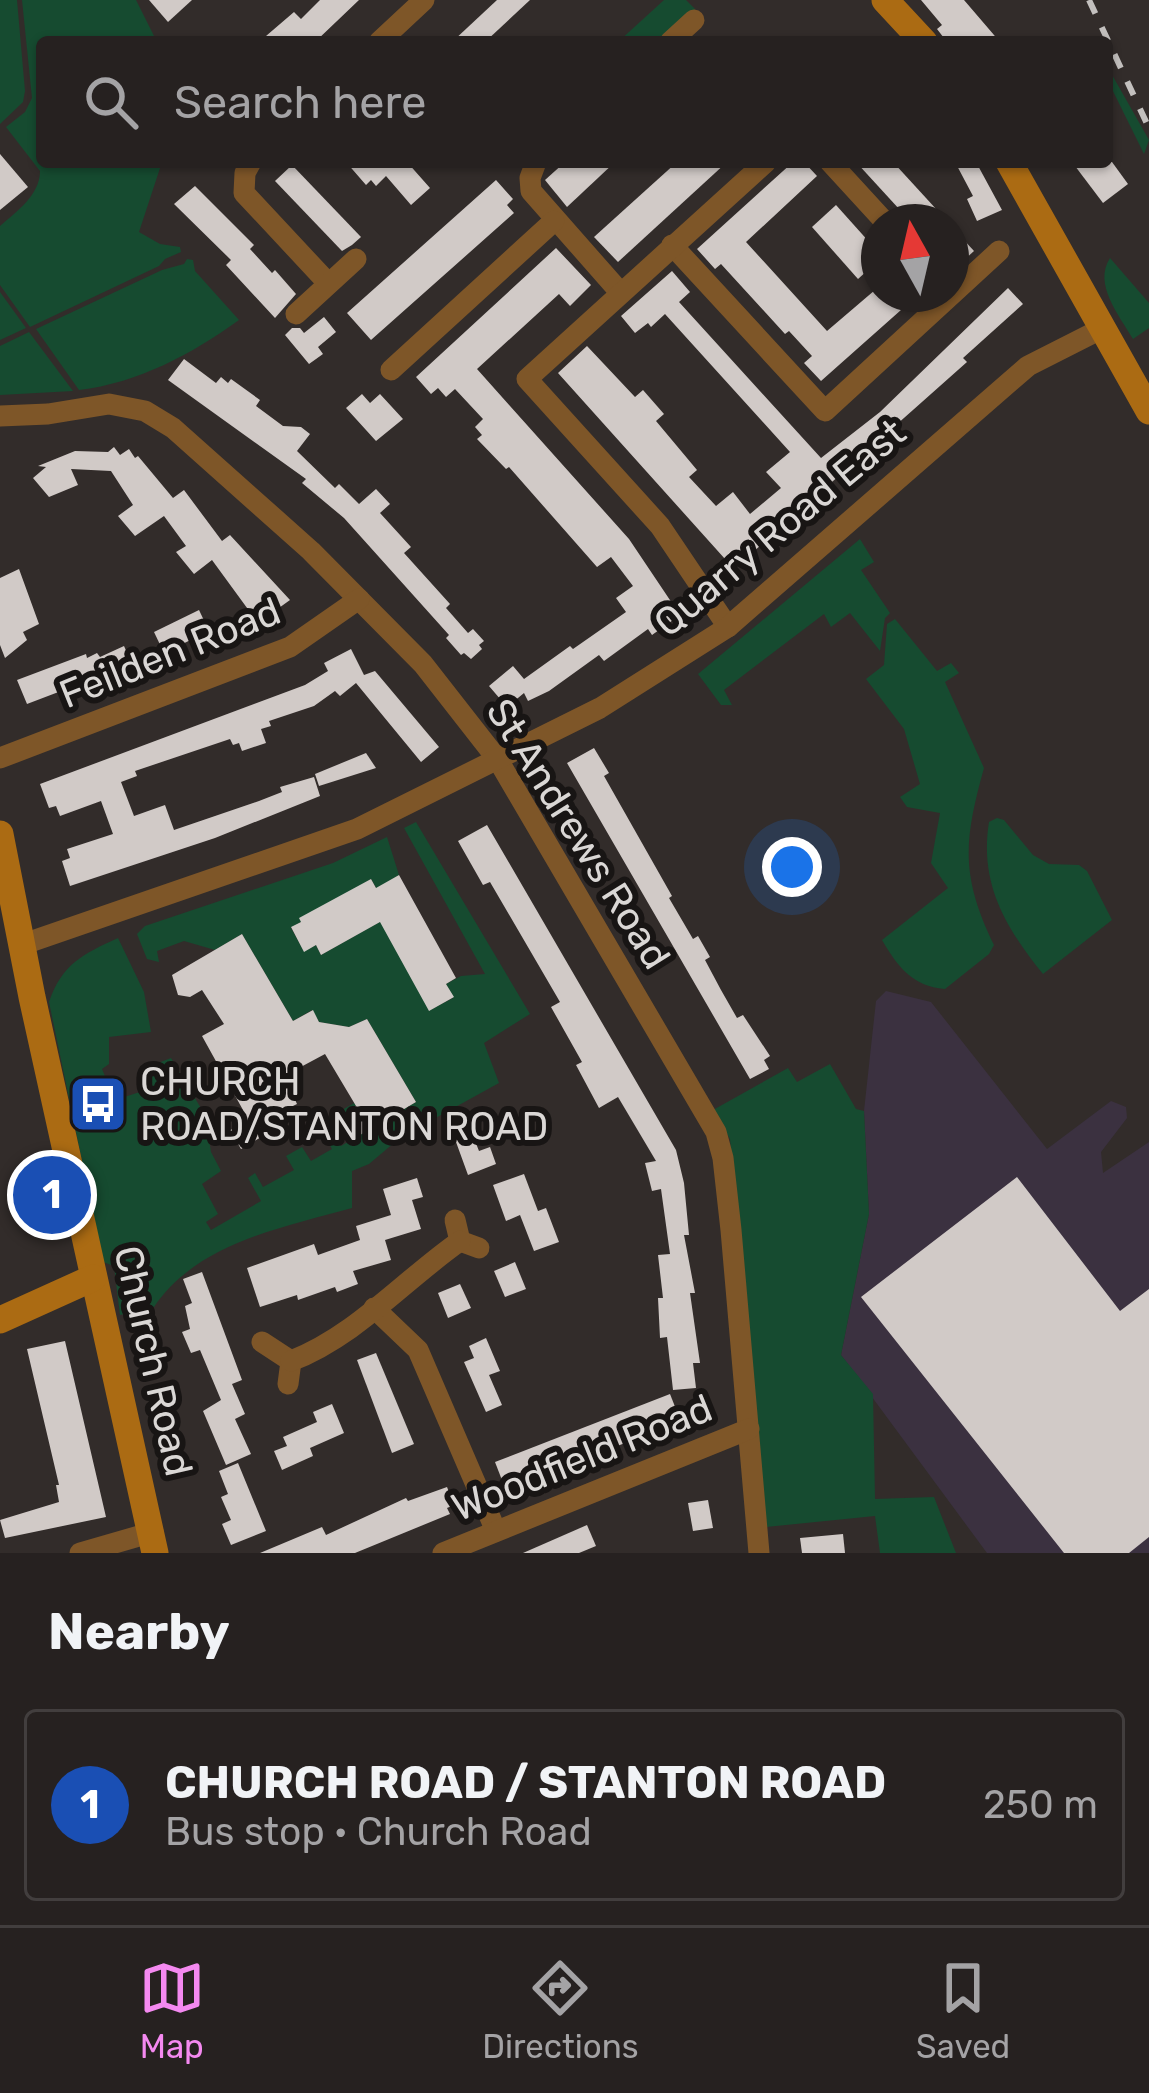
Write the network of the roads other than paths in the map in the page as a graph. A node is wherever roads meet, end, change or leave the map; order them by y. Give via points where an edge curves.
1 (424, 0) edge
2 (886, 0) edge
3 (694, 20) dead end
4 (385, 36) edge
5 (677, 36) edge
6 (912, 36) edge
7 (249, 168) edge
8 (534, 168) edge
9 (759, 168) edge
10 (836, 168) edge
11 (1012, 168) edge
12 (868, 204) edge
13 (554, 221) junction
14 (672, 245) junction
15 (999, 251) dead end
16 (356, 259) dead end
17 (969, 278) edge
18 (328, 283) junction
19 (619, 291) junction
20 (932, 312) edge
21 (296, 314) dead end
22 (1101, 329) junction
23 (391, 370) dead end
24 (1149, 411) edge
25 (0, 416) edge
26 (359, 599) junction
27 (728, 627) junction
28 (0, 758) edge
29 (498, 760) junction
30 (0, 833) edge
31 (15, 954) edge
32 (465, 1236) dead end
33 (93, 1278) junction
34 (374, 1308) junction
35 (0, 1320) edge
36 (262, 1342) dead end
37 (749, 1429) junction
38 (496, 1531) junction
39 (154, 1543) edge
40 (80, 1553) edge
41 (443, 1553) edge
42 (759, 1553) edge

1 - 4 street
2 - 6 main road
3 - 5 street
7 - 18 street via 244,193
8 - 13 street via 531,191
9 - 14 street
10 - 12 street
11 - 22 main road
13 - 19 street
13 - 23 street via 417,332
14 - 19 street
14 - 20 street via 825,411
15 - 17 street
16 - 18 street
18 - 21 street
19 - 27 street via 527,379 660,526
22 - 24 main road
22 - 27 street, Quarry Road East via 1028,366
25 - 26 street, St Andrews Road via 109,404 146,411
26 - 28 street, Feilden Road via 290,647
26 - 29 street, St Andrews Road
27 - 29 street, Quarry Road East via 600,708
29 - 31 street, Quarry Road East via 357,829
29 - 37 street, St Andrews Road via 716,1132
30 - 31 main road, Church Road
31 - 33 main road, Church Road
32 - 34 street
33 - 35 main road
33 - 39 main road, Church Road
34 - 36 street via 290,1372
34 - 38 street via 418,1350
37 - 38 street, Woodfield Road
37 - 42 street, St Andrews Road
38 - 41 street, Woodfield Road
39 - 40 street

